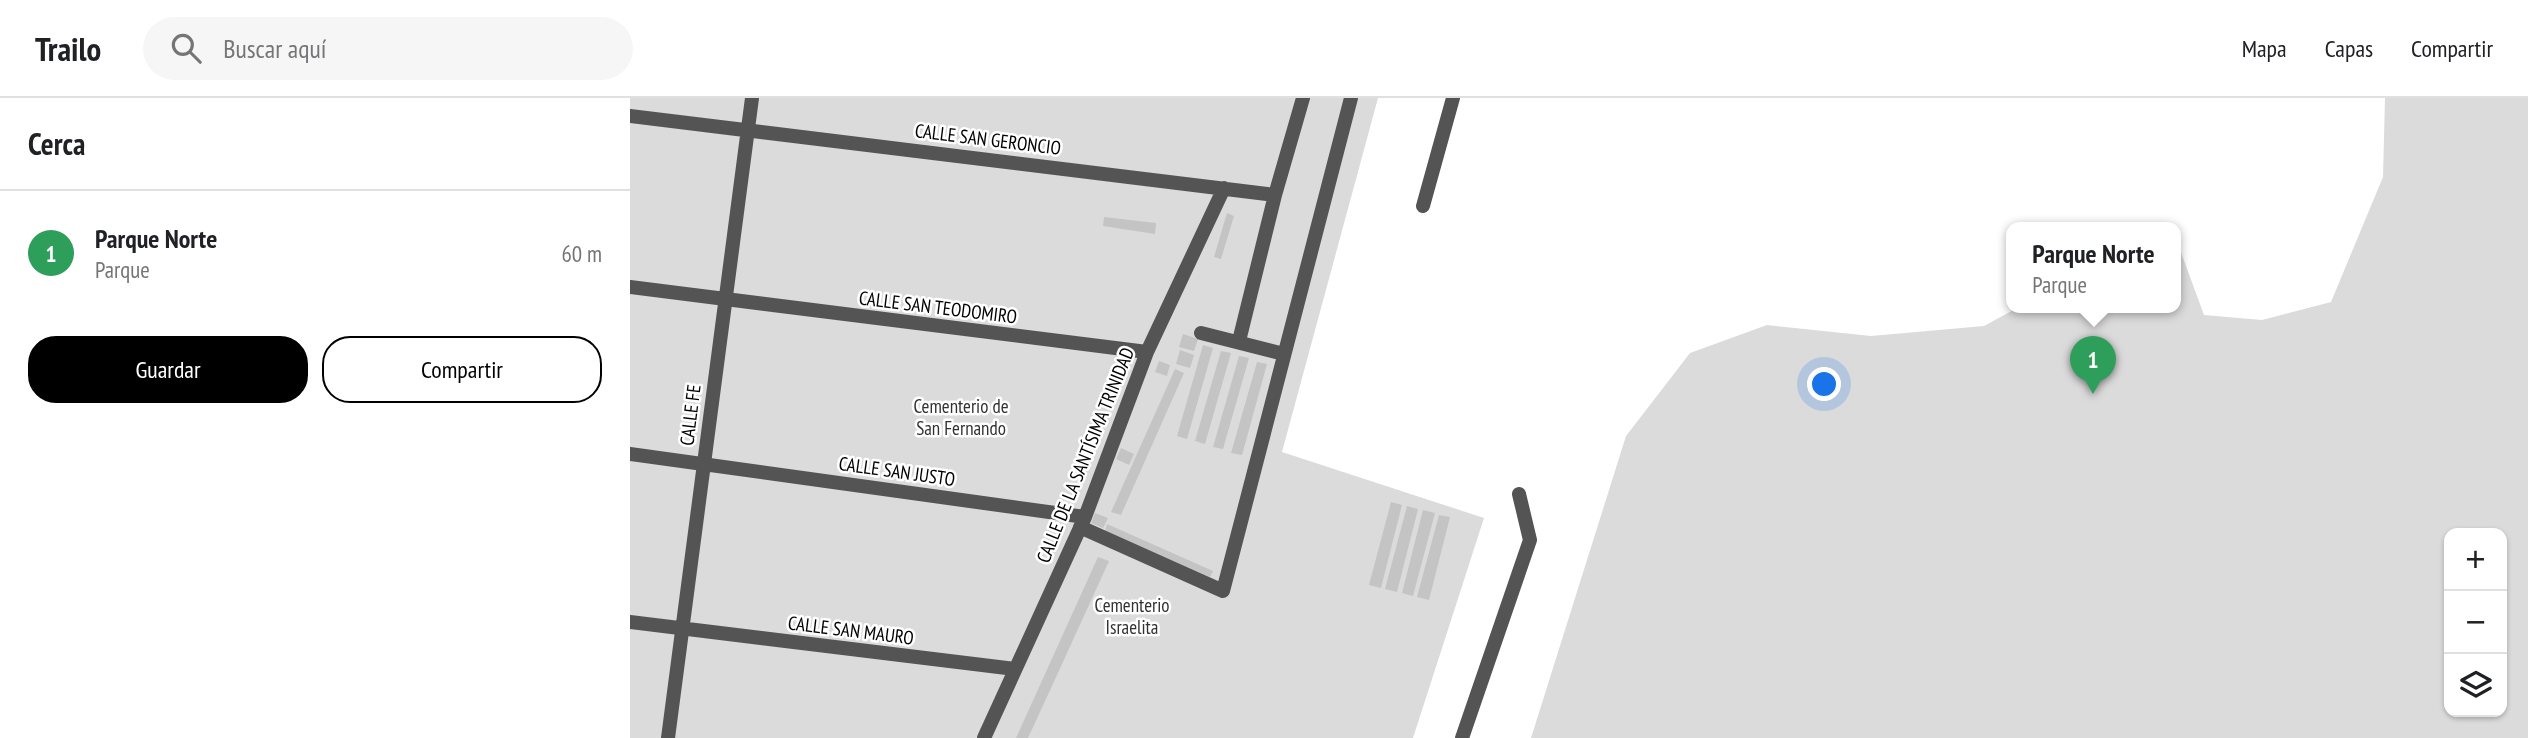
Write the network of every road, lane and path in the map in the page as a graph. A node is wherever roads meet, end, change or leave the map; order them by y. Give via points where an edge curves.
1 (752, 98) edge
2 (1303, 98) edge
3 (1351, 98) edge
4 (1454, 98) edge
5 (630, 116) edge
6 (747, 129) junction
7 (1224, 188) junction
8 (1275, 195) junction
9 (1423, 206) dead end
10 (630, 287) edge
11 (725, 300) junction
12 (1201, 333) dead end
13 (1238, 341) junction
14 (1147, 352) junction
15 (1284, 354) junction
16 (630, 454) edge
17 (704, 464) junction
18 (1519, 494) dead end
19 (1083, 522) junction
20 (630, 622) edge
21 (682, 628) junction
22 (1015, 669) junction
23 (668, 738) edge
24 (984, 738) edge
25 (1462, 738) edge

1 - 6 street, CALLE FE
2 - 8 street
3 - 15 street
4 - 9 street
5 - 6 street, CALLE SAN GERONCIO
6 - 7 street, CALLE SAN GERONCIO
6 - 11 street, CALLE FE
7 - 8 street, CALLE SAN GERONCIO
7 - 14 street, CALLE DE LA SANTÍSIMA TRINIDAD
8 - 13 street
10 - 11 street, CALLE SAN TEODOMIRO
11 - 14 street, CALLE SAN TEODOMIRO
11 - 17 street, CALLE FE
12 - 13 street
13 - 15 street
14 - 19 street, CALLE DE LA SANTÍSIMA TRINIDAD
15 - 19 street, CALLE SAN JUSTO via 1223,591
16 - 17 street, CALLE SAN JUSTO
17 - 19 street, CALLE SAN JUSTO
17 - 21 street, CALLE FE
18 - 25 street via 1530,540
19 - 22 street, CALLE DE LA SANTÍSIMA TRINIDAD
20 - 21 street, CALLE SAN MAURO
21 - 22 street, CALLE SAN MAURO
21 - 23 street, CALLE FE
22 - 24 street, CALLE DE LA SANTÍSIMA TRINIDAD

